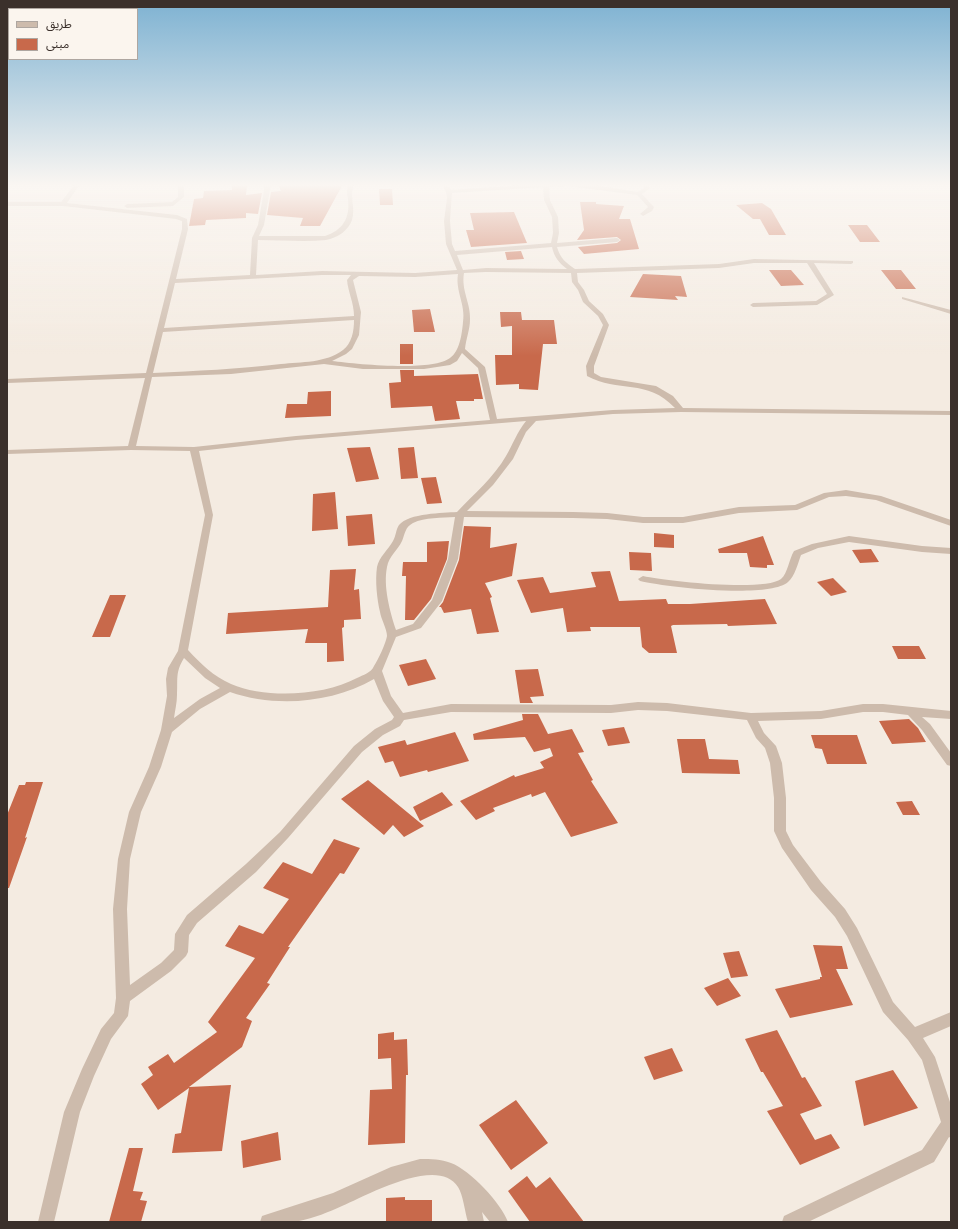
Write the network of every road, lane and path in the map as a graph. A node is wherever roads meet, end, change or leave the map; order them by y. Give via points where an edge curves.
1 (181, 241) edge
2 (255, 241) edge
3 (449, 241) edge
4 (555, 241) edge
5 (600, 241) edge
6 (554, 245) junction
7 (454, 254) junction
8 (808, 262) junction
9 (851, 262) dead end
10 (574, 271) junction
11 (461, 272) junction
12 (358, 273) junction
13 (253, 277) junction
14 (171, 281) junction
15 (904, 298) dead end
16 (753, 305) dead end
17 (951, 312) edge
18 (358, 318) junction
19 (159, 330) junction
20 (461, 349) junction
21 (324, 362) junction
22 (148, 375) junction
23 (7, 381) edge
24 (681, 410) junction
25 (926, 413) junction
26 (951, 413) edge
27 (533, 419) junction
28 (951, 421) edge
29 (494, 422) junction
30 (131, 448) junction
31 (194, 449) junction
32 (7, 452) edge
33 (460, 514) junction
34 (951, 523) edge
35 (951, 551) edge
36 (643, 579) dead end
37 (392, 634) junction
38 (183, 651) junction
39 (377, 672) junction
40 (229, 688) junction
41 (911, 712) junction
42 (951, 715) edge
43 (400, 717) junction
44 (751, 717) junction
45 (167, 730) junction
46 (951, 762) edge
47 (123, 998) junction
48 (951, 1019) edge
49 (913, 1035) junction
50 (950, 1127) edge
51 (465, 1183) junction
52 (46, 1222) edge
53 (268, 1222) edge
54 (476, 1222) edge
55 (500, 1222) edge
56 (790, 1222) edge

1 - 14 street
2 - 13 street
3 - 7 street
4 - 6 street
5 - 6 street
6 - 7 street
6 - 10 street via 556,254
7 - 11 street
8 - 9 street
8 - 10 street via 754,261 720,266
8 - 16 street via 831,295 817,303
10 - 11 street
10 - 24 street via 575,282 586,302 601,315 606,325 590,366 590,374 653,388 670,398
11 - 12 street via 415,275
11 - 20 street via 459,284 467,320
12 - 13 street
12 - 18 street via 350,280 350,286 355,296
13 - 14 street
14 - 19 street
15 - 17 street
18 - 19 street
18 - 21 street via 352,345
19 - 22 street
20 - 21 street via 454,359 447,363 424,367 363,367
20 - 29 street via 481,367
21 - 22 street via 231,372
22 - 23 street
22 - 30 street
24 - 25 street
24 - 27 street via 613,412
25 - 26 street
25 - 28 street
27 - 29 street
27 - 33 street via 522,432 510,457 490,483
29 - 31 street
30 - 31 street
30 - 32 street
31 - 38 street via 209,514
33 - 34 street via 683,520 739,510 797,507 827,495 846,494 878,498
33 - 37 street via 453,559 436,601 417,626
33 - 37 street via 426,517 410,521 403,526 382,567 385,614
35 - 36 street via 849,539 815,546 797,553 785,581 778,585 671,585
37 - 39 street
38 - 40 street via 208,677
38 - 45 street via 173,668
39 - 40 street via 359,684 336,692 299,696 260,696
39 - 43 street via 383,690
40 - 45 street via 191,709
41 - 42 street
41 - 44 street via 863,708 821,715
41 - 46 street via 926,727
43 - 44 street via 451,708 611,709 638,706
43 - 47 street via 396,724 379,732 358,749 252,868 192,919 182,934 181,952 166,967
44 - 49 street via 760,735 770,746 776,763 780,832 788,848 840,913 852,932 888,1007
45 - 47 street via 155,767 135,812 124,858 120,909
47 - 52 street via 121,1016 106,1034 86,1074 72,1112
48 - 49 street
49 - 50 street via 928,1058
50 - 56 street via 928,1156
51 - 53 street via 451,1170 434,1167 411,1168 336,1200
51 - 54 street
51 - 55 street via 494,1212

